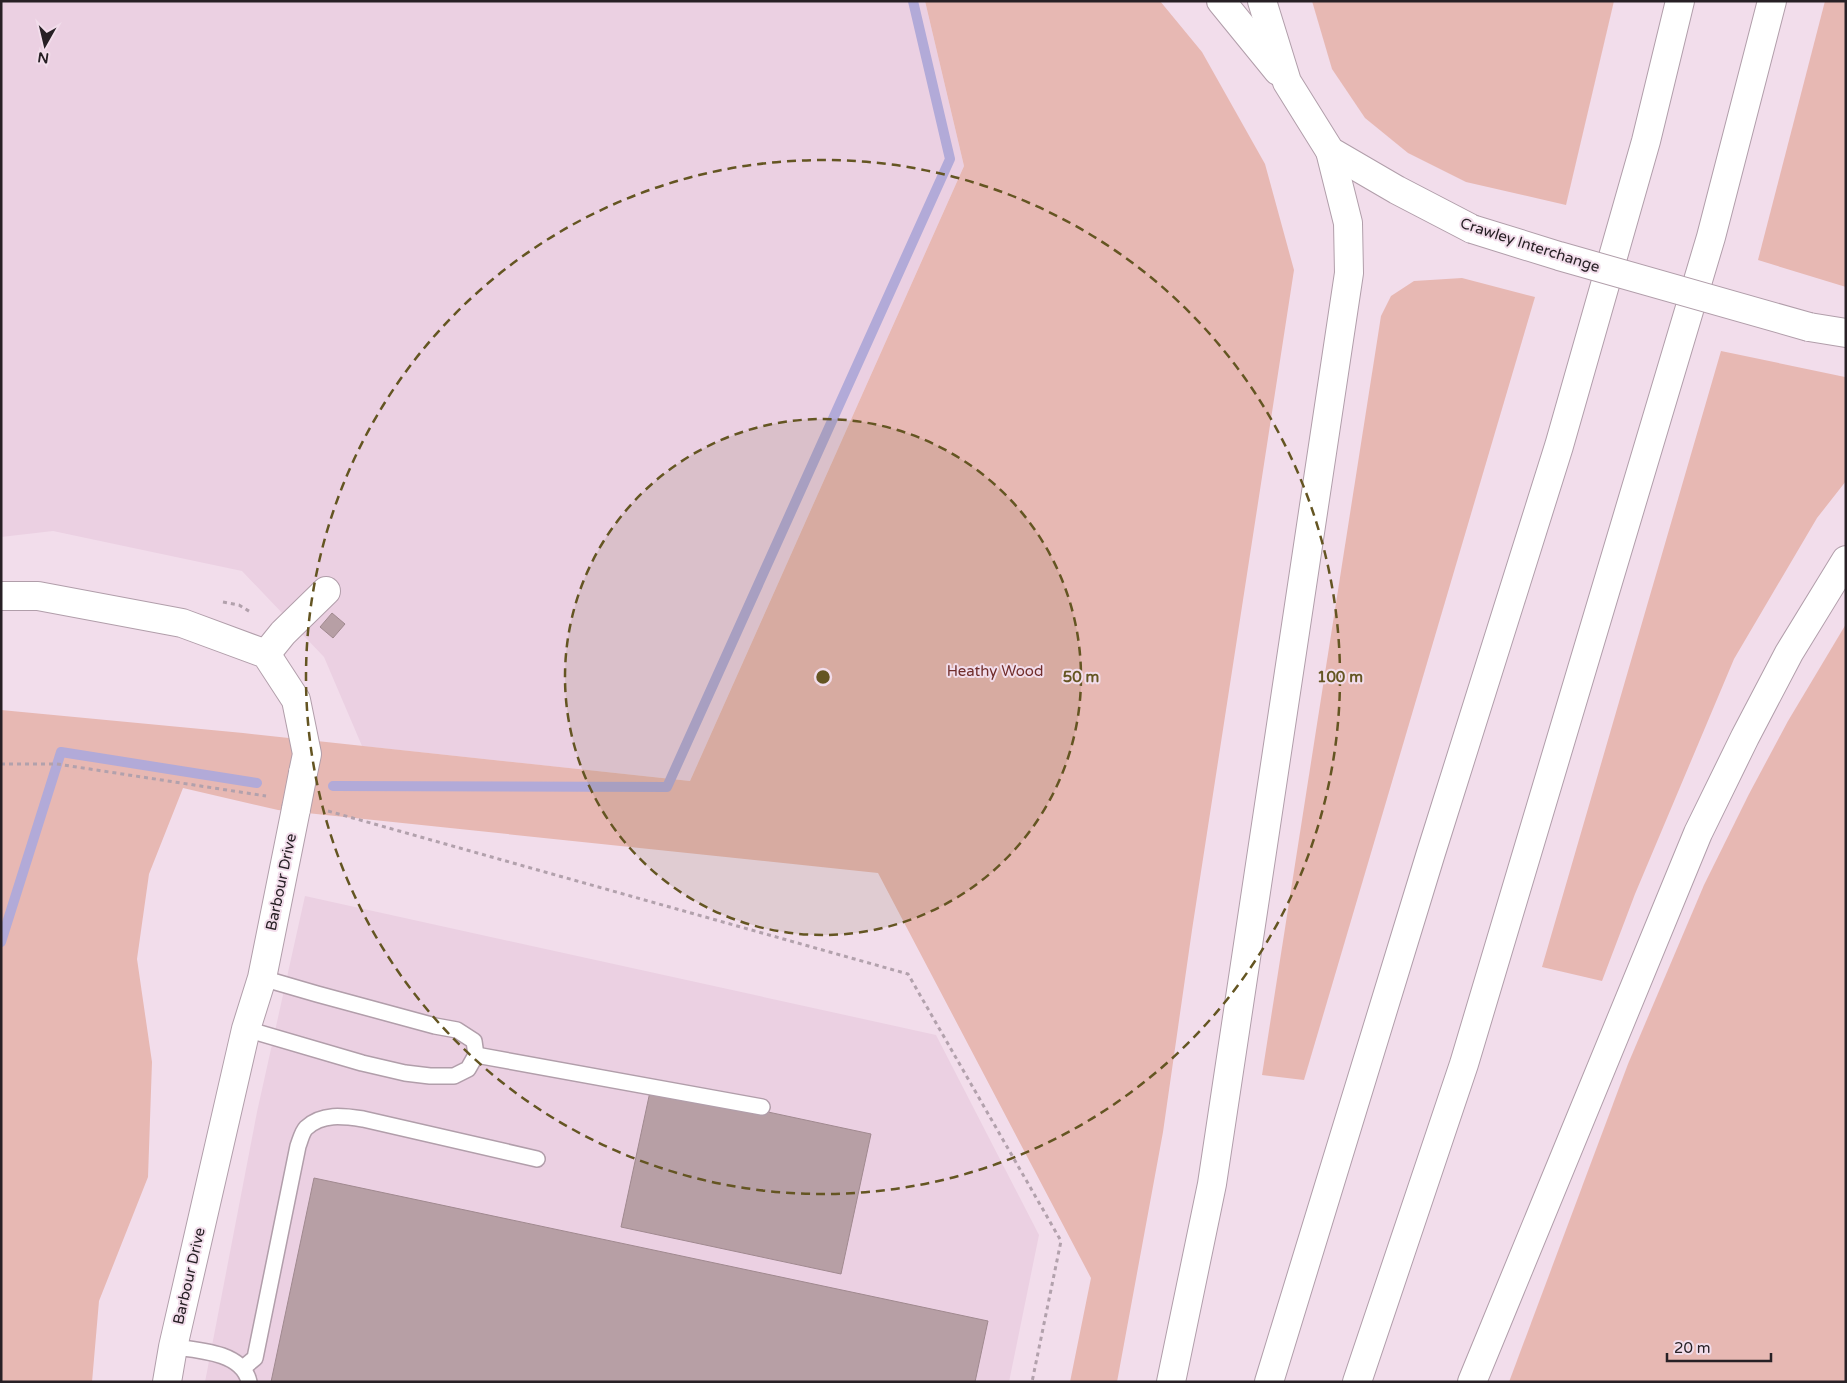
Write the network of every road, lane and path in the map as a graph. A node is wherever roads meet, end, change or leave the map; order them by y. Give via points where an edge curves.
1 (1221, 1) edge
2 (1262, 1) edge
3 (1680, 1) edge
4 (1772, 1) edge
5 (1287, 82) junction
6 (1330, 151) junction
7 (1846, 333) edge
8 (1846, 560) edge
9 (326, 591) dead end
10 (1, 596) edge
11 (220, 602) dead end
12 (283, 633) junction
13 (266, 654) junction
14 (1, 764) edge
15 (285, 803) junction
16 (324, 810) dead end
17 (262, 978) junction
18 (246, 1029) junction
19 (476, 1056) junction
20 (762, 1107) dead end
21 (537, 1159) dead end
22 (173, 1347) junction
23 (246, 1375) edge
24 (167, 1382) edge
25 (1032, 1382) edge
26 (1171, 1382) edge
27 (1269, 1382) edge
28 (1357, 1382) edge
29 (1472, 1382) edge

1 - 5 main road
2 - 5 main road, Crawley Interchange
3 - 27 main road via 1646,141 1559,446
4 - 28 main road via 1708,246 1464,1064
5 - 6 main road, Crawley Interchange
6 - 7 main road, Crawley Interchange, bridge via 1472,229 1809,327
6 - 26 main road via 1348,223 1348,273 1212,1184
8 - 29 main road via 1789,653 1698,833
9 - 12 main road
10 - 13 main road via 38,596 182,623
11 - 12 path via 239,605
12 - 13 main road
13 - 15 main road, Barbour Drive, bridge via 296,700 307,754 304,773
14 - 15 path via 57,764
15 - 17 main road, Barbour Drive
16 - 25 path via 908,974 1061,1240
17 - 18 main road, Barbour Drive
17 - 19 lane via 457,1030 474,1041
18 - 19 lane via 362,1063 430,1076 454,1076 468,1069
18 - 22 main road, Barbour Drive
19 - 20 lane
21 - 23 lane via 336,1115 304,1129 255,1358
22 - 23 lane via 222,1356 239,1364
22 - 24 main road, Barbour Drive

